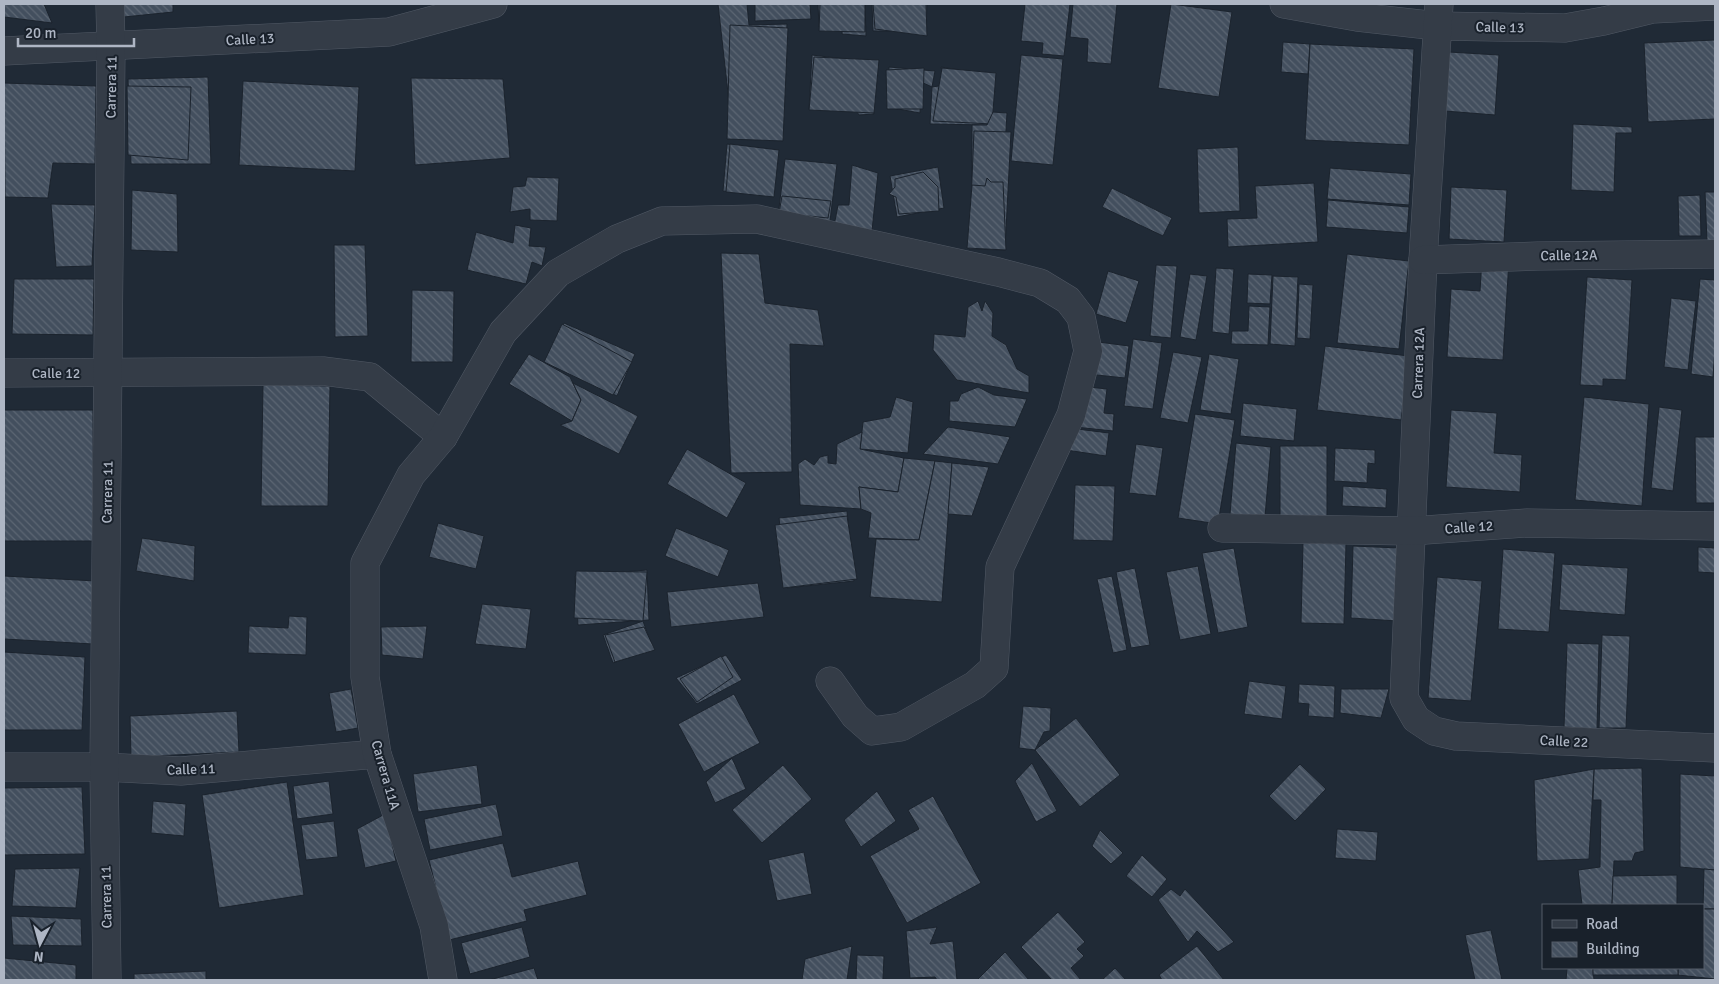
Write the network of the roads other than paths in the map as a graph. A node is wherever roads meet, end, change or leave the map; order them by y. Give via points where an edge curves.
1 (110, 4) edge
2 (493, 4) edge
3 (1284, 4) edge
4 (1658, 6) edge
5 (1715, 6) edge
6 (1438, 15) edge
7 (111, 47) junction
8 (4, 51) edge
9 (1715, 254) edge
10 (1423, 260) junction
11 (108, 372) junction
12 (4, 373) edge
13 (444, 437) junction
14 (1715, 526) edge
15 (1222, 528) dead end
16 (1411, 531) junction
17 (830, 681) dead end
18 (1416, 719) joint
19 (1715, 748) edge
20 (377, 754) junction
21 (104, 767) junction
22 (4, 768) edge
23 (107, 980) edge
24 (443, 980) edge

1 - 7 street, Carrera 11
2 - 7 street, Calle 13 via 389,32
3 - 6 street, Calle 13 via 1358,17
4 - 5 street, Calle 13
4 - 6 street, Calle 13 via 1565,28
6 - 10 street, Carrera 12A
7 - 8 street, Calle 13
7 - 11 street, Carrera 11
9 - 10 street, Calle 12A
10 - 16 street, Carrera 12A
11 - 12 street, Calle 12
11 - 13 street, Calle 12 via 323,371 370,377
11 - 21 street, Carrera 11
13 - 17 street via 502,332 558,273 618,239 662,221 757,219 1040,282 1068,300 1081,317 1088,351 1071,415 1000,567 994,668 975,685 901,728 872,731 855,716
13 - 20 street, Carrera 11A via 411,475 365,564 365,677
14 - 16 street, Calle 12 via 1527,523
15 - 16 street, Calle 12
16 - 18 street, Carrera 12A via 1404,698
18 - 19 street, Calle 22 via 1434,731 1456,736
20 - 21 street, Calle 11 via 181,771
20 - 24 street, Carrera 11A via 434,926
21 - 22 street, Calle 11
21 - 23 street, Carrera 11

